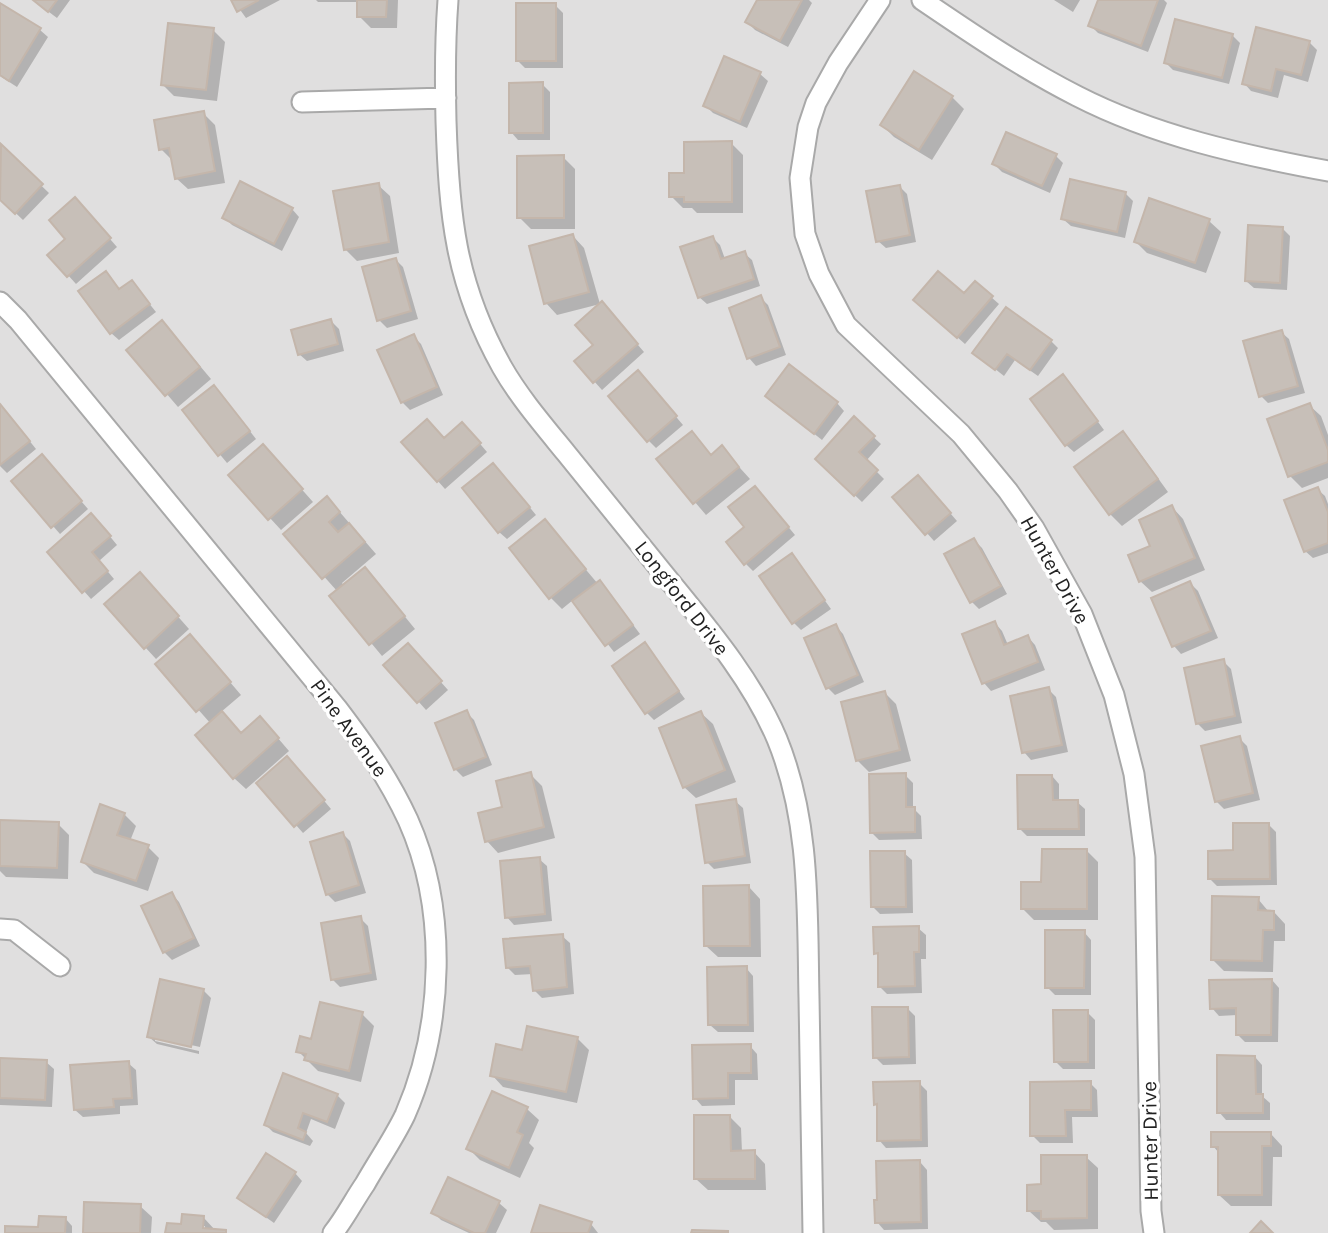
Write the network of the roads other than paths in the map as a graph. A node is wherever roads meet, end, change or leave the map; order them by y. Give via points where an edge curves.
1 (448, 0) edge
2 (880, 0) edge
3 (922, 0) edge
4 (446, 98) junction
5 (302, 102) dead end
6 (1328, 171) edge
7 (0, 302) edge
8 (0, 929) edge
9 (60, 966) dead end
10 (339, 1231) edge
11 (813, 1233) edge
12 (1154, 1233) edge

1 - 4 street, Longford Drive
2 - 12 street, Hunter Drive via 838,63 808,127 800,178 805,233 819,274 846,325 961,434 1034,528 1082,614 1114,695 1134,774 1145,857
3 - 6 street via 1007,58 1079,97 1203,145
4 - 5 street
4 - 11 street, Longford Drive via 453,232 486,337 547,430 745,679 776,738 797,800 807,868
7 - 10 street, Pine Avenue via 337,708 381,767 409,822 428,884 435,934 434,1010 422,1068 404,1115
8 - 9 street via 14,930

